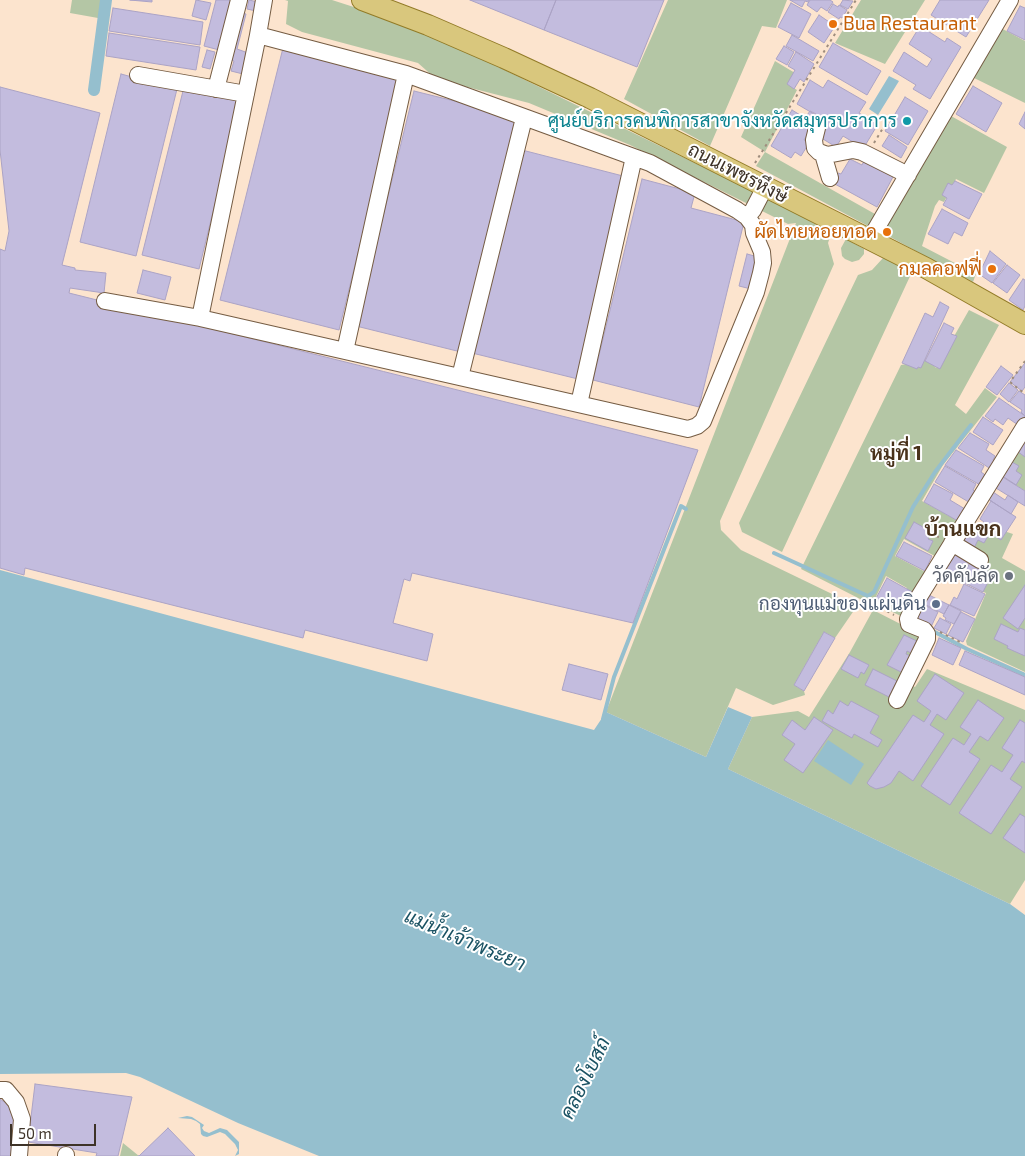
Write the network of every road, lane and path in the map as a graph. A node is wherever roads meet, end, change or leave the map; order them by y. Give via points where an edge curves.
1 (240, 0) edge
2 (264, 0) edge
3 (362, 0) edge
4 (856, 0) edge
5 (1010, 0) edge
6 (258, 35) junction
7 (406, 74) junction
8 (138, 75) dead end
9 (216, 89) junction
10 (246, 94) junction
11 (524, 118) junction
12 (886, 123) dead end
13 (817, 128) dead end
14 (823, 154) junction
15 (868, 154) junction
16 (634, 157) junction
17 (751, 170) dead end
18 (908, 175) junction
19 (830, 178) dead end
20 (765, 187) junction
21 (747, 217) junction
22 (870, 239) junction
23 (105, 301) dead end
24 (200, 318) junction
25 (1025, 324) edge
26 (345, 351) junction
27 (1025, 360) edge
28 (460, 378) junction
29 (1025, 394) edge
30 (579, 404) junction
31 (1025, 426) edge
32 (952, 543) junction
33 (980, 560) dead end
34 (870, 602) dead end
35 (907, 622) junction
36 (934, 630) dead end
37 (962, 643) dead end
38 (897, 700) dead end
39 (0, 1090) edge
40 (19, 1156) edge

1 - 9 street
2 - 6 street
3 - 20 main road, ถนนเพชรหึงษ์ via 504,58
4 - 17 path
5 - 18 street
6 - 7 street
6 - 10 street
7 - 11 street
7 - 26 street
8 - 9 street
9 - 10 street
10 - 24 street
11 - 16 street
11 - 28 street
12 - 15 path
13 - 14 street via 815,148
14 - 15 street via 853,150
14 - 19 street
15 - 18 street
16 - 21 street
16 - 30 street
18 - 22 street
20 - 21 street
20 - 22 main road, ถนนเพชรหึงษ์
21 - 30 street via 762,252 761,273 703,421 688,429
22 - 25 main road, ถนนเพชรหึงษ์
23 - 24 street
24 - 26 street
26 - 28 street
27 - 29 path via 1010,382
28 - 30 street
31 - 32 street
32 - 33 street
32 - 35 street
34 - 35 path
35 - 38 street via 924,630 927,639
36 - 37 path
39 - 40 street via 6,1090 16,1102 22,1119

